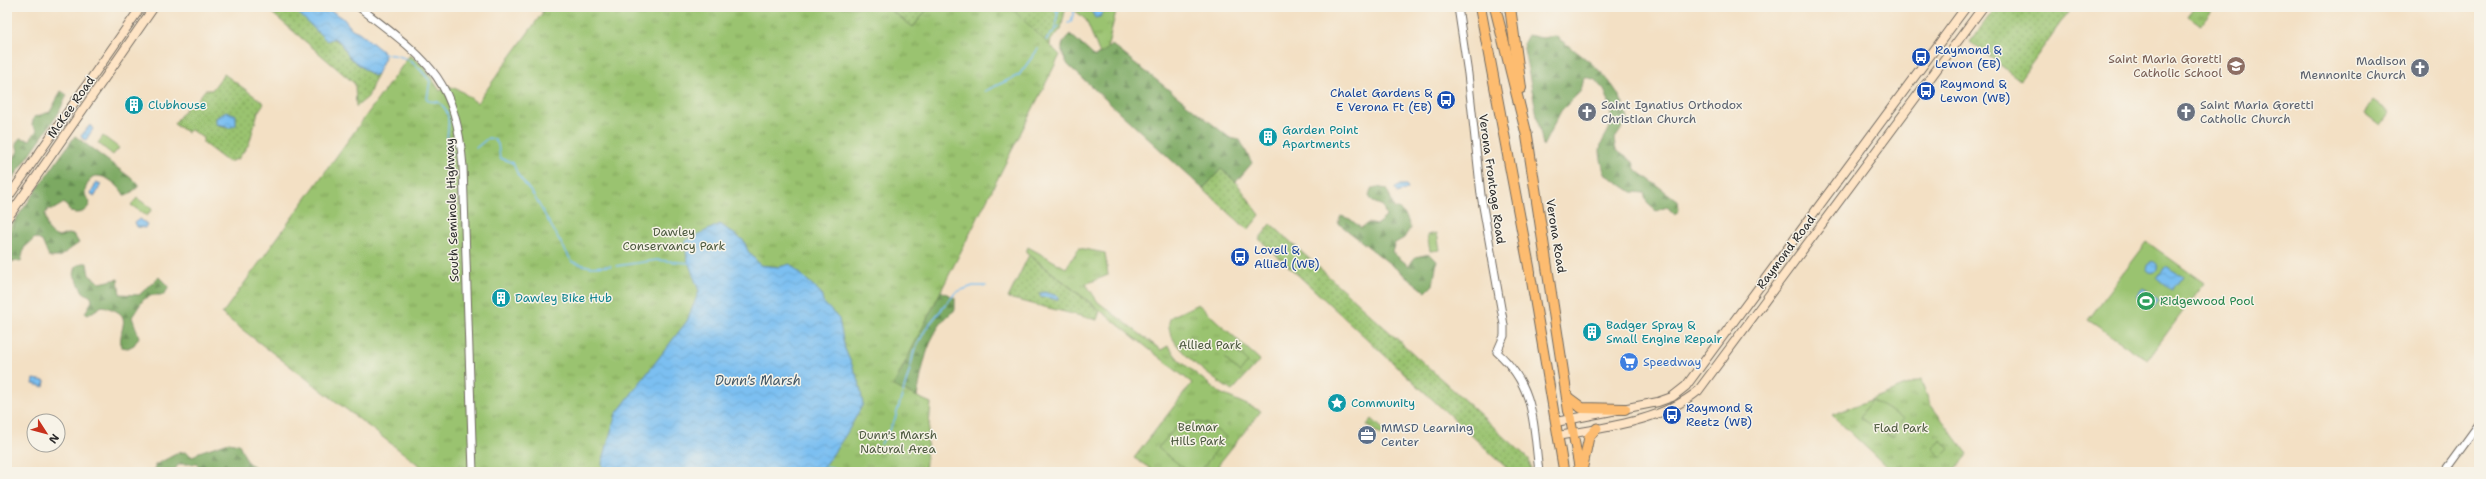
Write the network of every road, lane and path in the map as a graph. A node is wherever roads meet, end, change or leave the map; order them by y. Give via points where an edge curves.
1 (141, 7) edge
2 (154, 7) edge
3 (359, 7) edge
4 (1458, 7) edge
5 (1475, 7) edge
6 (1480, 7) edge
7 (1495, 7) edge
8 (1510, 7) edge
9 (1966, 7) edge
10 (1983, 7) edge
11 (1487, 45) junction
12 (1527, 136) junction
13 (7, 199) edge
14 (7, 219) edge
15 (1530, 272) joint
16 (1567, 397) junction
17 (1625, 409) junction
18 (1570, 415) junction
19 (1556, 422) junction
20 (2479, 424) edge
21 (1597, 428) junction
22 (1573, 433) junction
23 (1558, 436) junction
24 (473, 472) edge
25 (1539, 472) edge
26 (1564, 472) edge
27 (1581, 472) edge
28 (2444, 472) edge

1 - 13 main road, McKee Road
2 - 14 main road, McKee Road
3 - 24 street, South Seminole Highway via 427,62 455,112 461,139 463,167
4 - 25 street, Verona Frontage Road via 1481,195 1504,325 1504,336 1497,352 1514,368 1526,391
5 - 11 highway
6 - 11 highway
7 - 12 highway, Verona Road
8 - 12 highway
9 - 17 main road, Raymond Road via 1692,379 1680,392 1665,400
10 - 21 main road, Raymond Road via 1698,391 1671,410
11 - 15 highway
12 - 16 highway, Verona Road
15 - 19 highway
16 - 17 highway via 1582,408
16 - 18 highway, Verona Road
17 - 18 main road, Raymond Road
18 - 19 main road, Raymond Road
18 - 22 highway, Verona Road
19 - 23 highway
20 - 28 street
21 - 22 main road, Raymond Road
21 - 27 highway via 1589,437
22 - 23 main road, Raymond Road
22 - 27 highway, Verona Road
23 - 26 highway

